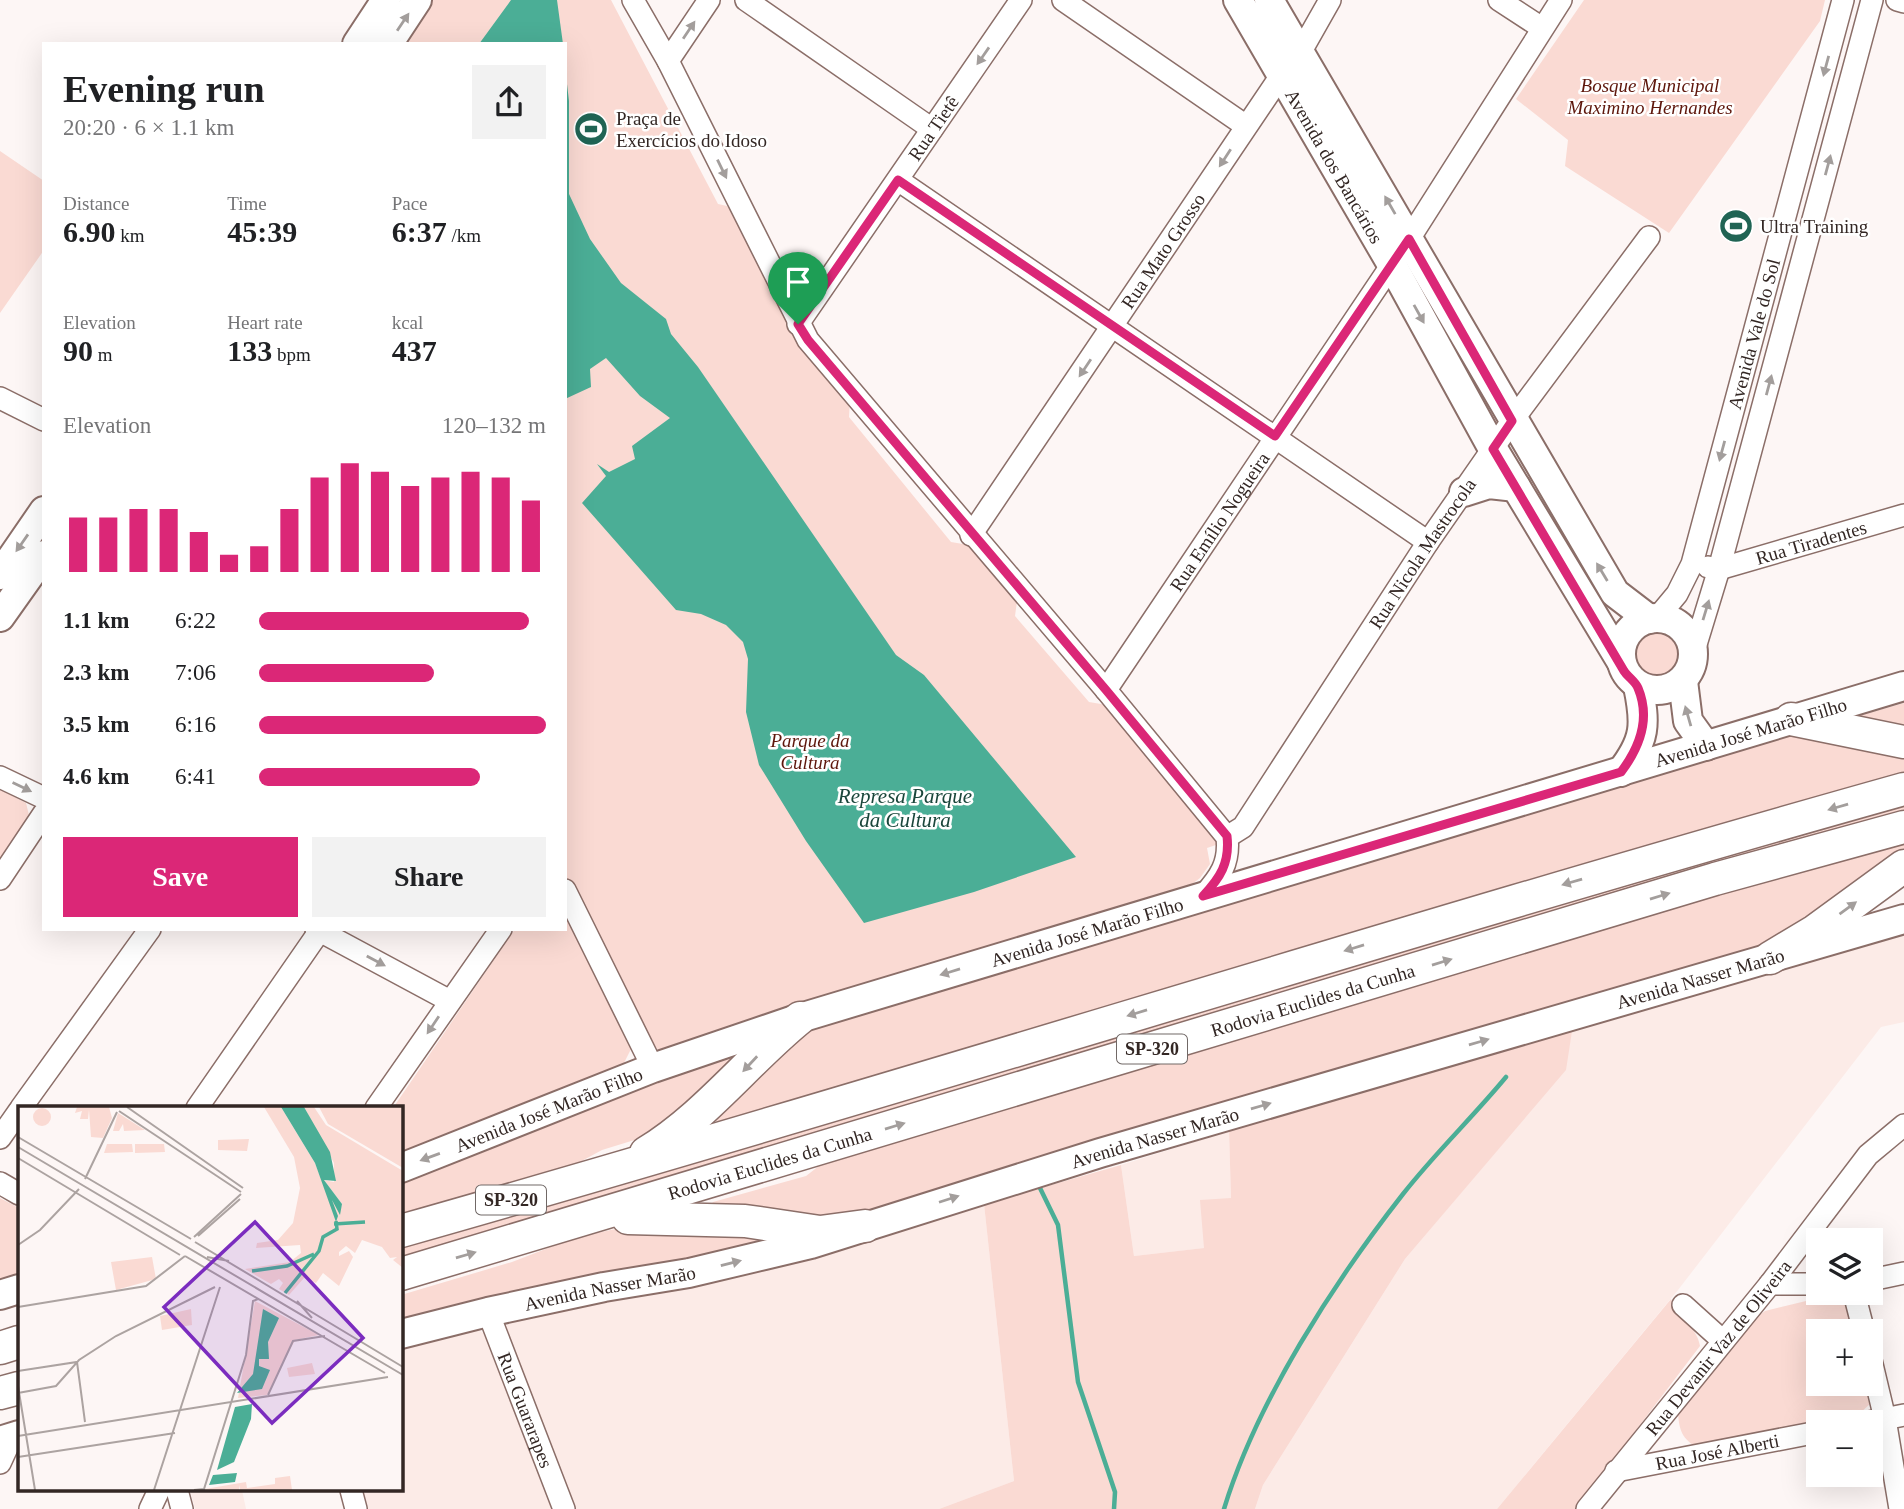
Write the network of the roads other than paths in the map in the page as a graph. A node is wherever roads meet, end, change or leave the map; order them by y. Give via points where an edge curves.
1 (386, 0) edge
2 (417, 0) edge
3 (633, 0) edge
4 (709, 0) edge
5 (746, 0) edge
6 (1063, 0) edge
7 (1238, 0) edge
8 (1269, 0) edge
9 (1330, 0) edge
10 (1499, 0) edge
11 (1561, 0) edge
12 (1843, 0) edge
13 (1872, 0) edge
14 (1897, 0) edge
15 (1016, 2) edge
16 (1904, 2) edge
17 (1542, 28) junction
18 (358, 42) edge
19 (389, 42) edge
20 (1300, 53) junction
21 (668, 61) junction
22 (1282, 74) junction
23 (1246, 126) junction
24 (932, 129) junction
25 (898, 180) junction
26 (1649, 237) dead end
27 (1409, 239) junction
28 (1391, 263) junction
29 (1759, 313) junction
30 (1786, 320) junction
31 (798, 324) junction
32 (1114, 327) junction
33 (0, 398) edge
34 (1733, 412) junction
35 (42, 419) edge
36 (1759, 419) junction
37 (1512, 421) junction
38 (1275, 436) junction
39 (1493, 449) junction
40 (1516, 487) junction
41 (1464, 492) junction
42 (1904, 515) edge
43 (42, 516) edge
44 (971, 534) junction
45 (1428, 542) junction
46 (42, 556) edge
47 (1692, 564) junction
48 (1719, 569) junction
49 (6, 580) edge
50 (0, 617) edge
51 (1653, 618) junction
52 (1694, 651) junction
53 (1621, 661) junction
54 (1683, 681) junction
55 (1638, 686) junction
56 (1904, 686) edge
57 (1106, 690) junction
58 (1791, 719) junction
59 (1904, 742) edge
60 (1706, 746) junction
61 (1621, 772) junction
62 (0, 777) edge
63 (1904, 789) edge
64 (42, 797) edge
65 (42, 816) edge
66 (1904, 827) edge
67 (1227, 836) junction
68 (1904, 866) edge
69 (0, 879) edge
70 (567, 894) edge
71 (1203, 896) junction
72 (1904, 919) edge
73 (149, 931) edge
74 (318, 931) edge
75 (321, 931) edge
76 (500, 931) edge
77 (1770, 958) junction
78 (450, 1001) junction
79 (800, 1018) junction
80 (653, 1068) junction
81 (23, 1106) edge
82 (198, 1106) edge
83 (377, 1106) edge
84 (18, 1113) edge
85 (1904, 1125) edge
86 (0, 1138) edge
87 (402, 1168) edge
88 (621, 1169) junction
89 (0, 1183) edge
90 (18, 1193) edge
91 (588, 1218) junction
92 (865, 1226) junction
93 (402, 1231) edge
94 (1904, 1273) edge
95 (402, 1274) edge
96 (1883, 1277) edge
97 (1770, 1284) junction
98 (1806, 1284) edge
99 (18, 1289) edge
100 (0, 1295) edge
101 (1683, 1305) dead end
102 (488, 1311) junction
103 (402, 1334) edge
104 (1723, 1341) junction
105 (18, 1342) edge
106 (0, 1348) edge
107 (18, 1388) edge
108 (1883, 1390) edge
109 (0, 1394) edge
110 (1894, 1417) edge
111 (1806, 1434) edge
112 (10, 1438) edge
113 (0, 1463) edge
114 (1616, 1471) junction
115 (158, 1492) edge
116 (178, 1492) edge
117 (352, 1492) edge
118 (150, 1509) edge
119 (182, 1509) edge
120 (356, 1509) edge
121 (564, 1509) edge
122 (1587, 1509) edge
123 (1900, 1509) edge

1 - 18 main road
19 -> 2 main road
3 - 21 street
21 -> 4 street
5 - 24 street
6 - 23 street
7 - 22 main road, Avenida dos Bancários
8 - 20 main road, Avenida dos Bancários
9 - 20 street, Rua Mato Grosso
10 - 17 street
11 - 17 street, Rua Emílio Nogueira
12 -> 29 street, Avenida Vale do Sol
30 -> 13 street, Avenida Vale do Sol
14 - 16 street
15 -> 24 street, Rua Tietê
17 - 27 street, Rua Emílio Nogueira
20 - 22 street, Rua Mato Grosso
27 -> 20 main road, Avenida dos Bancários
21 -> 31 street
22 - 23 street, Rua Mato Grosso
22 - 28 main road, Avenida dos Bancários
23 -> 32 street, Rua Mato Grosso
24 - 25 street, Rua Tietê
25 - 31 street, Rua Tietê
25 - 32 street
26 - 37 street, Rua Nicola Mastrocola
27 - 28 street, Rua Emílio Nogueira
27 - 37 main road, Avenida dos Bancários
28 - 38 street, Rua Emílio Nogueira
28 -> 39 main road, Avenida dos Bancários
29 - 30 street
29 - 34 street, Avenida Vale do Sol
36 -> 30 street, Avenida Vale do Sol
31 - 44 street
32 - 38 street
32 -> 44 street, Rua Mato Grosso
33 - 35 street
34 - 36 street
34 -> 47 street, Avenida Vale do Sol
36 - 48 street, Avenida Vale do Sol
37 - 39 street, Rua Nicola Mastrocola
51 -> 37 main road, Avenida dos Bancários via 1615,593
38 - 45 street
38 - 57 street, Rua Emílio Nogueira
39 - 40 main road, Avenida dos Bancários
39 - 41 street, Rua Nicola Mastrocola
40 - 41 main road via 1489,484
40 - 53 main road, Avenida dos Bancários
41 - 45 street, Rua Nicola Mastrocola
42 - 48 street, Rua Tiradentes
43 -> 49 main road
44 - 57 street
45 - 67 street, Rua Nicola Mastrocola via 1243,827
46 - 49 main road
47 - 48 street
47 - 51 street, Avenida Vale do Sol via 1677,594
52 -> 48 street, Avenida Vale do Sol
49 - 50 main road
51 - 52 main road via 1686,631
51 - 53 main road via 1639,623 1624,639
52 - 54 main road
53 - 55 main road
54 - 55 main road via 1666,690
60 -> 54 main road via 1688,721
55 - 61 main road via 1642,737
56 - 58 main road, Avenida José Marão Filho
57 - 67 street
58 - 59 highway
58 - 60 main road, Avenida José Marão Filho
60 - 61 main road, Avenida José Marão Filho
61 - 71 main road, Avenida José Marão Filho
62 -> 64 street
63 -> 88 highway, Rodovia Euclides da Cunha / SP-320 via 1567,883
65 - 69 street
91 -> 66 highway, Rodovia Euclides da Cunha / SP-320 via 1715,879
67 - 71 street via 1220,878
77 -> 68 highway
70 - 80 street
71 -> 79 main road, Avenida José Marão Filho
72 - 77 main road, Avenida Nasser Marão
73 - 81 street
74 - 82 street
75 -> 78 street
76 - 78 street
92 -> 77 main road, Avenida Nasser Marão
78 -> 83 street
79 - 80 main road, Avenida José Marão Filho
79 -> 88 highway via 690,1121
80 -> 87 main road, Avenida José Marão Filho
84 - 86 street
85 - 97 street, Rua Devanir Vaz de Oliveira via 1868,1155
88 - 93 highway, Rodovia Euclides da Cunha / SP-320
89 - 90 street
91 - 92 highway via 746,1221 820,1232
95 -> 91 highway, Rodovia Euclides da Cunha / SP-320
102 -> 92 main road, Avenida Nasser Marão via 690,1273
94 - 96 street
97 - 98 street
97 - 104 street, Rua Devanir Vaz de Oliveira
99 - 100 main road
101 - 104 street
102 - 103 main road, Avenida Nasser Marão
102 - 121 street, Rua Guararapes
104 - 114 street, Rua Devanir Vaz de Oliveira
105 - 106 highway
107 - 109 highway
108 - 110 street
110 - 123 street
111 - 114 street, Rua José Alberti
112 - 113 street
114 - 122 street, Rua Devanir Vaz de Oliveira
115 - 118 street
116 - 119 street
117 - 120 street

